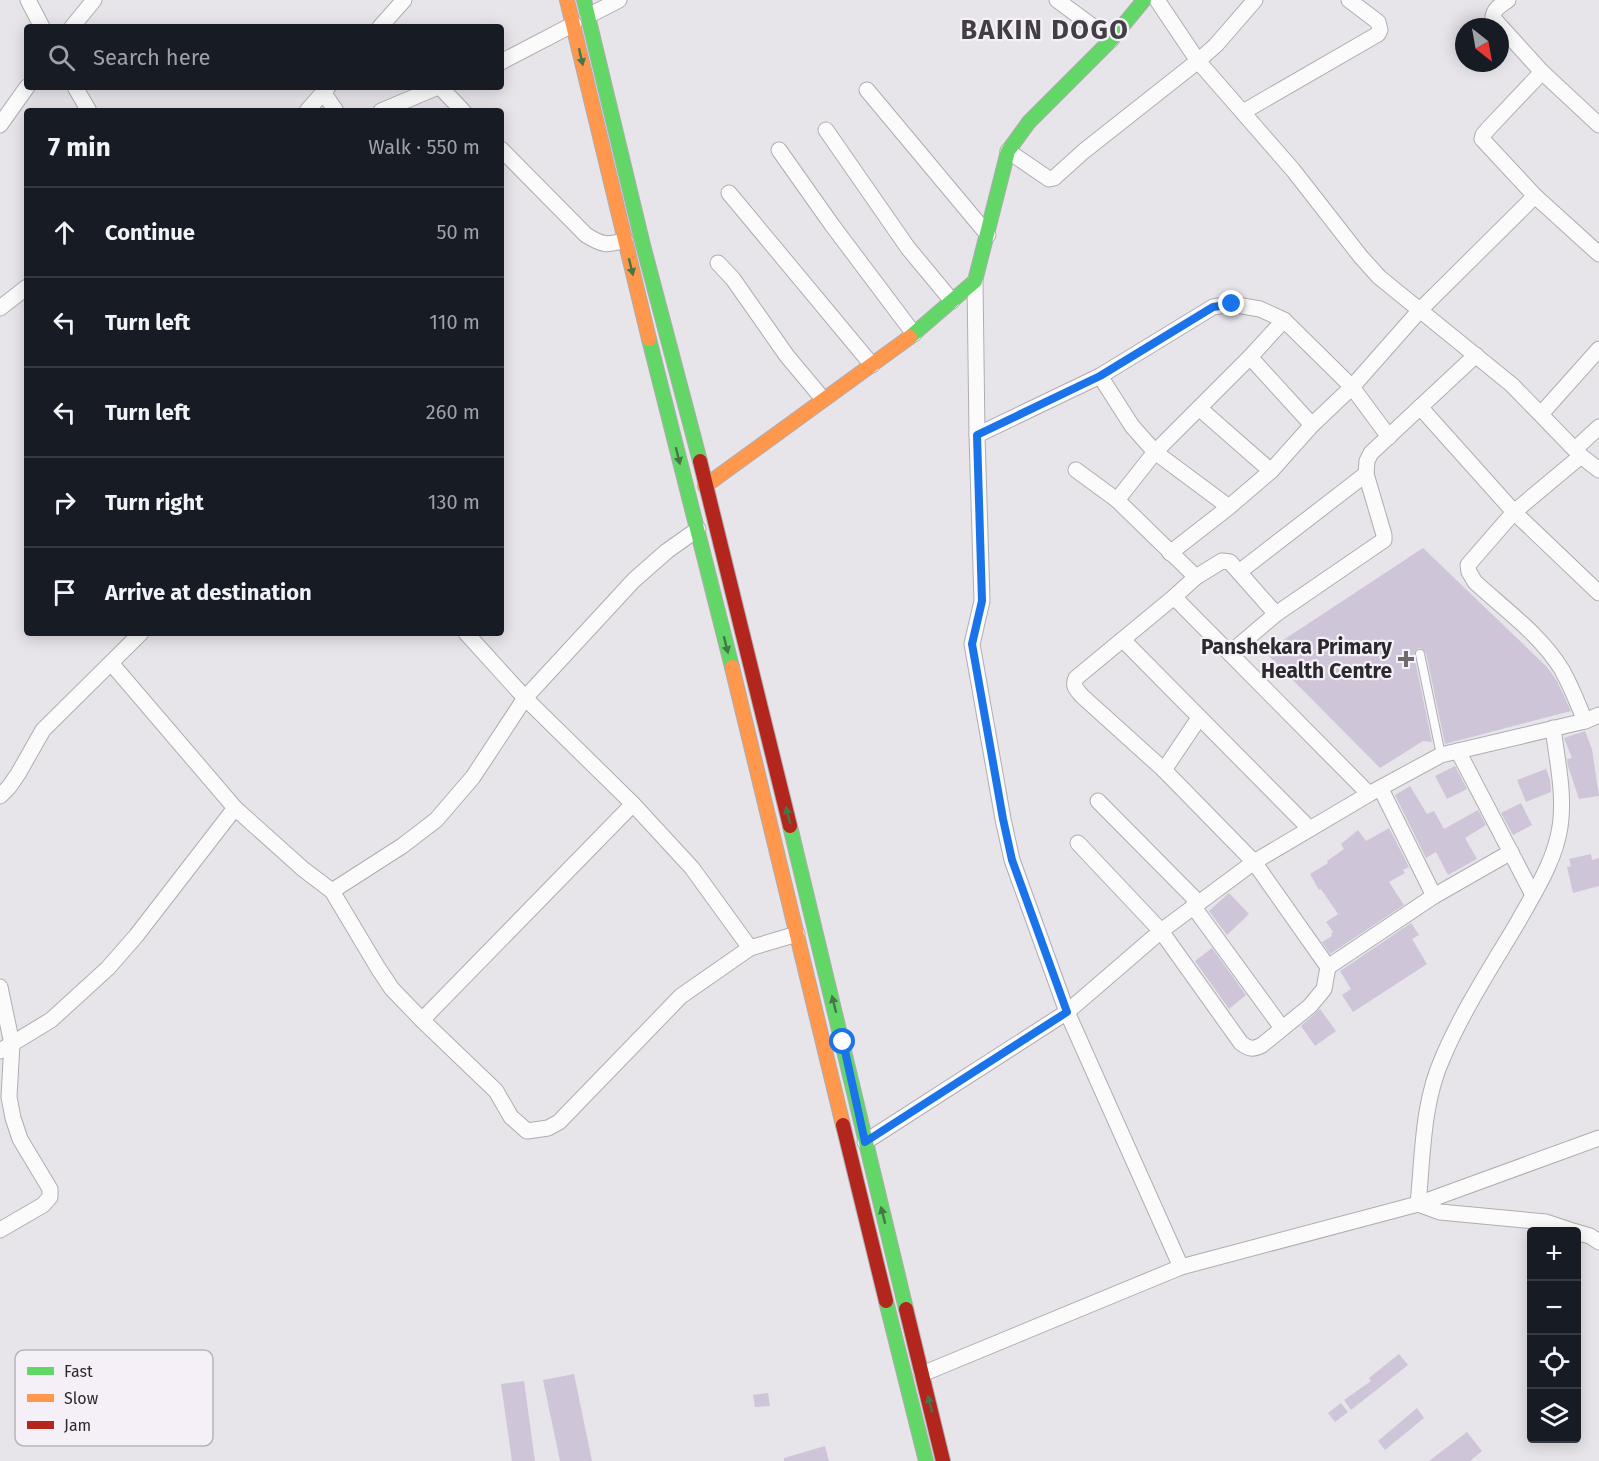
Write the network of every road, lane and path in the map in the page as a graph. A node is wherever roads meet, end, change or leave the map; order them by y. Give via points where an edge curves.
1 (28, 0) edge
2 (94, 0) edge
3 (404, 0) edge
4 (567, 0) edge
5 (584, 0) edge
6 (619, 0) edge
7 (1057, 0) edge
8 (1144, 0) edge
9 (1157, 0) edge
10 (1255, 0) edge
11 (1349, 0) edge
12 (1508, 0) edge
13 (588, 16) junction
14 (40, 24) edge
15 (74, 24) edge
16 (386, 24) edge
17 (574, 24) junction
18 (1111, 40) junction
19 (504, 60) edge
20 (1198, 61) junction
21 (1542, 72) junction
22 (603, 79) junction
23 (588, 83) junction
24 (25, 90) edge
25 (77, 90) edge
26 (325, 90) edge
27 (326, 90) edge
28 (432, 90) edge
29 (442, 90) edge
30 (867, 90) dead end
31 (87, 108) edge
32 (310, 108) edge
33 (335, 108) edge
34 (388, 108) edge
35 (460, 108) edge
36 (1243, 112) junction
37 (0, 125) edge
38 (1599, 125) edge
39 (826, 130) dead end
40 (779, 150) dead end
41 (1008, 151) junction
42 (504, 152) edge
43 (729, 193) dead end
44 (1535, 196) junction
45 (988, 235) junction
46 (625, 240) junction
47 (1599, 254) edge
48 (718, 263) dead end
49 (975, 281) junction
50 (24, 289) edge
51 (952, 301) junction
52 (0, 308) edge
53 (1420, 310) junction
54 (1284, 320) junction
55 (914, 334) junction
56 (1599, 350) edge
57 (1476, 355) junction
58 (1250, 357) junction
59 (872, 365) junction
60 (1100, 376) junction
61 (1352, 387) junction
62 (823, 399) junction
63 (1420, 407) junction
64 (1199, 408) junction
65 (1541, 414) junction
66 (1312, 425) junction
67 (1599, 427) edge
68 (977, 435) junction
69 (1389, 437) junction
70 (1155, 452) junction
71 (1578, 452) junction
72 (1077, 470) dead end
73 (1599, 470) edge
74 (1271, 471) junction
75 (1366, 474) junction
76 (705, 486) junction
77 (1117, 500) junction
78 (1229, 507) junction
79 (1514, 512) junction
80 (698, 529) junction
81 (1170, 553) junction
82 (1239, 572) junction
83 (1196, 577) junction
84 (1599, 592) edge
85 (1174, 597) junction
86 (1276, 614) junction
87 (138, 636) edge
88 (468, 636) edge
89 (1123, 640) junction
90 (1230, 653) junction
91 (1420, 654) dead end
92 (111, 663) junction
93 (525, 698) junction
94 (1199, 718) junction
95 (1592, 718) edge
96 (1553, 728) junction
97 (1458, 751) junction
98 (1441, 755) junction
99 (1164, 770) junction
100 (1375, 791) junction
101 (0, 796) edge
102 (1098, 801) dead end
103 (633, 804) junction
104 (235, 808) junction
105 (1310, 829) junction
106 (1078, 843) dead end
107 (1511, 852) junction
108 (1254, 862) junction
109 (332, 891) junction
110 (1533, 895) junction
111 (1434, 896) junction
112 (1196, 904) junction
113 (1161, 931) junction
114 (797, 934) junction
115 (750, 948) junction
116 (1328, 967) junction
117 (0, 987) edge
118 (1067, 1012) junction
119 (422, 1020) junction
120 (1282, 1028) junction
121 (6, 1047) edge
122 (1599, 1138) edge
123 (865, 1142) junction
124 (1418, 1204) junction
125 (1561, 1227) edge
126 (0, 1230) edge
127 (1581, 1233) edge
128 (1599, 1242) edge
129 (1181, 1267) junction
130 (922, 1374) junction
131 (926, 1461) edge
132 (943, 1461) edge

1 - 14 street
2 - 15 street
3 - 16 street
4 - 17 street
5 - 13 street
6 - 13 street
7 - 18 street
8 - 18 street
9 - 20 street
10 - 20 street
11 - 36 street via 1378,22 1378,34
12 - 21 street via 1492,18
13 - 22 street
17 - 19 street
17 -> 23 street
18 - 41 street via 1029,122
20 - 36 street
20 - 41 street via 1054,178 1049,179
21 - 38 street
21 - 44 street via 1482,139
22 - 23 street
22 - 76 street
23 - 46 street
24 - 37 street
25 - 31 street
26 - 32 street
27 - 33 street
28 - 34 street
29 - 35 street
30 - 45 street
36 - 53 street via 1360,257
39 - 51 street via 908,248
40 - 55 street
41 - 45 street
42 - 46 street via 586,235 600,244
43 - 59 street
44 - 47 street
44 - 53 street
45 - 49 street
46 -> 80 street
48 - 62 street
49 - 51 street
49 - 68 street
50 - 52 street
51 - 55 street
53 - 57 street
53 - 61 street
54 - 58 street
54 - 60 street via 1260,309 1232,304 1213,307
54 - 61 street
55 - 59 street
56 - 65 street
57 - 63 street
57 - 65 street
58 - 64 street
58 - 66 street
59 - 62 street
60 - 68 street
60 - 70 street via 1132,426
61 - 66 street
61 - 69 street
62 - 76 street
63 - 69 street
63 - 79 street
64 - 70 street
64 - 74 street
65 - 71 street
66 - 74 street
67 - 71 street
68 - 118 street via 982,601 972,644 1012,860
69 - 75 street via 1371,453
70 - 77 street
70 - 78 street
71 - 73 street
71 - 79 street
72 - 77 street
74 - 78 street
75 - 82 street
75 - 86 street via 1384,540
123 -> 76 street
77 - 81 street
78 - 81 street
79 - 84 street
79 - 95 street via 1472,559 1469,572 1537,639
80 - 93 street via 634,579
80 -> 114 street
81 - 83 street
82 - 83 street via 1226,561
82 - 86 street
83 - 85 street
85 - 89 street
85 - 90 street
86 - 90 street
87 - 92 street
88 - 93 street
89 - 94 street
89 - 99 street via 1076,678 1075,688
90 - 100 street
91 - 98 lane
92 - 101 street via 43,730 18,774
92 - 104 street
93 - 103 street
93 - 109 street via 472,777 436,820
94 - 99 street
94 - 105 street
95 - 96 street
96 - 97 street
96 - 110 street via 1562,805 1560,829 1553,855
97 - 98 street
97 - 107 street
98 - 100 street
99 - 108 street
100 - 105 street
100 - 111 street
102 - 112 street
103 - 115 street via 692,868
103 - 119 street
104 - 109 street
104 - 121 street via 108,968 51,1020
105 - 108 street
106 - 113 street
107 - 110 street
107 - 111 street
108 - 112 street
108 - 116 street
109 - 119 street via 378,968
110 - 124 street via 1442,1058 1429,1095
111 - 116 street
112 - 113 street
112 - 120 street
113 - 118 street
113 - 120 street via 1240,1043 1254,1049
114 - 115 street
114 - 131 street
115 - 119 street via 681,996 559,1122 538,1130 527,1131 518,1125 496,1091
116 - 120 street via 1324,989
117 - 121 street
118 - 123 street
118 - 129 street
121 - 126 street via 13,1118 51,1197
122 - 124 street
130 -> 123 street
124 - 125 street via 1440,1212 1546,1222
124 - 129 street
127 - 128 street
129 - 130 street
132 -> 130 street

